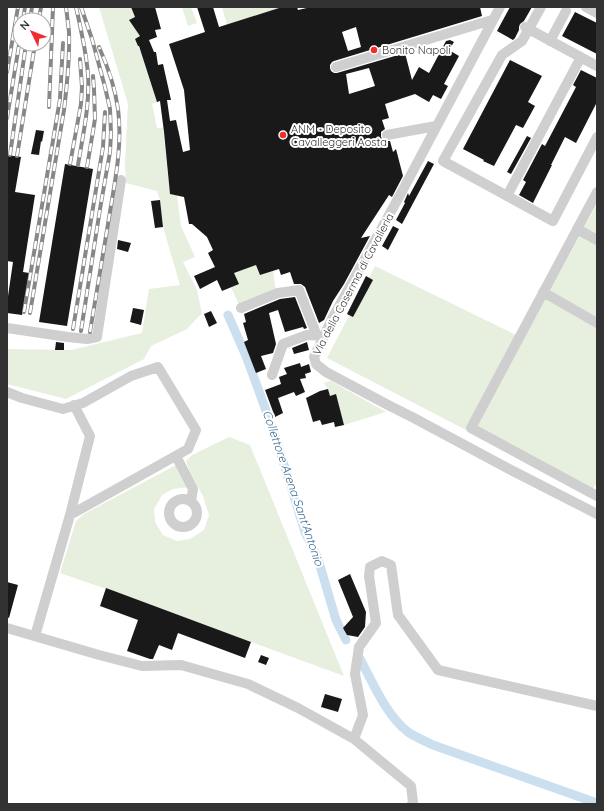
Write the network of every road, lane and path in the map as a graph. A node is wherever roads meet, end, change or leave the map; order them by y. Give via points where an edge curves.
1 (500, 7) edge
2 (541, 7) edge
3 (586, 7) edge
4 (566, 11) dead end
5 (597, 13) edge
6 (492, 20) junction
7 (527, 28) junction
8 (550, 40) junction
9 (581, 57) junction
10 (597, 66) edge
11 (336, 67) dead end
12 (436, 126) junction
13 (387, 135) dead end
14 (597, 137) edge
15 (121, 180) dead end
16 (597, 192) edge
17 (507, 196) junction
18 (577, 229) junction
19 (597, 240) edge
20 (543, 292) junction
21 (241, 308) dead end
22 (597, 323) edge
23 (7, 328) edge
24 (320, 336) junction
25 (272, 375) dead end
26 (7, 392) edge
27 (74, 405) junction
28 (176, 456) junction
29 (597, 496) edge
30 (191, 501) dead end
31 (597, 514) edge
32 (70, 515) junction
33 (10, 629) edge
34 (35, 636) junction
35 (597, 706) edge
36 (354, 739) junction
37 (412, 804) edge

1 - 6 street, Via della Caserma di Cavalleria
2 - 7 street
3 - 5 street
4 - 8 street
6 - 11 street
6 - 12 street, Via della Caserma di Cavalleria
7 - 8 street
7 - 17 street via 522,41 502,55 443,161
8 - 9 street
9 - 10 street
9 - 17 street
12 - 13 street
12 - 24 street, Via della Caserma di Cavalleria
14 - 17 street via 553,221
15 - 23 street via 97,336 88,339
16 - 18 street
18 - 19 street
18 - 20 street
20 - 22 street
20 - 29 street via 471,428
21 - 24 street via 278,293 299,290
24 - 25 street via 307,335 283,344
24 - 31 street, Via della Caserma di Cavalleria via 314,357 316,364 326,372
26 - 27 street via 63,409
27 - 28 street via 83,403 131,376 158,367 196,430 188,449
27 - 32 street via 90,436
28 - 30 street via 193,489
28 - 32 street
32 - 34 street
33 - 34 street
34 - 36 street via 142,666 181,664 248,684
35 - 36 street via 438,670 398,615 390,565 382,561 370,567 368,576 376,623 358,648 355,674 363,715
36 - 37 street via 411,786

